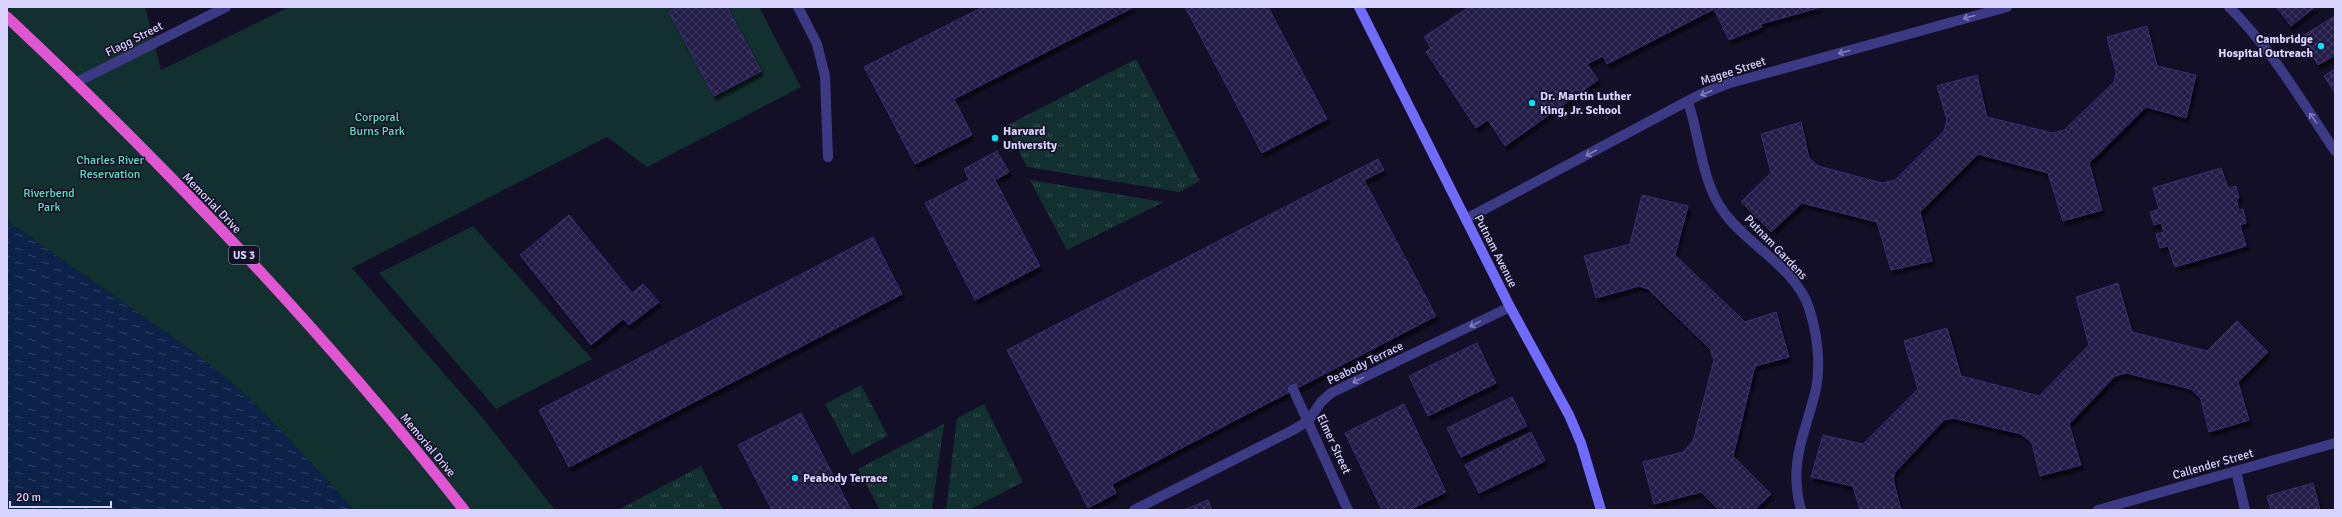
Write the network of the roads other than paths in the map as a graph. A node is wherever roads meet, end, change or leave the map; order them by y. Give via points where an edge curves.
1 (226, 7) edge
2 (798, 7) edge
3 (1358, 7) edge
4 (2007, 7) edge
5 (2229, 7) edge
6 (7, 16) edge
7 (75, 83) junction
8 (1688, 102) junction
9 (2335, 150) edge
10 (828, 157) dead end
11 (1466, 219) junction
12 (1510, 307) junction
13 (1293, 389) dead end
14 (1309, 420) junction
15 (2335, 443) edge
16 (2236, 471) junction
17 (464, 510) edge
18 (1134, 510) edge
19 (1348, 510) edge
20 (1601, 510) edge
21 (1801, 510) edge
22 (2098, 510) edge
23 (2245, 510) edge

1 - 7 street, Flagg Street
2 - 10 street via 817,44 825,76
3 - 11 main road, Putnam Avenue
4 -> 8 street, Magee Street via 1727,84
9 -> 5 street via 2280,70
6 - 7 highway, Memorial Drive / US 3
7 - 17 highway, Memorial Drive / US 3 via 277,291
8 -> 11 street, Magee Street
8 - 21 street, Putnam Gardens via 1713,194 1723,212 1795,283 1809,308 1818,354 1818,371 1816,388 1795,467
11 - 12 main road, Putnam Avenue
12 -> 14 street, Peabody Terrace via 1331,393 1321,402
12 - 20 main road, Putnam Avenue via 1569,415 1581,443
13 - 14 street, Elmer Street
14 - 18 street, Peabody Terrace
14 - 19 street, Elmer Street
15 - 16 street, Callender Street
16 - 22 street, Callender Street
16 - 23 street

